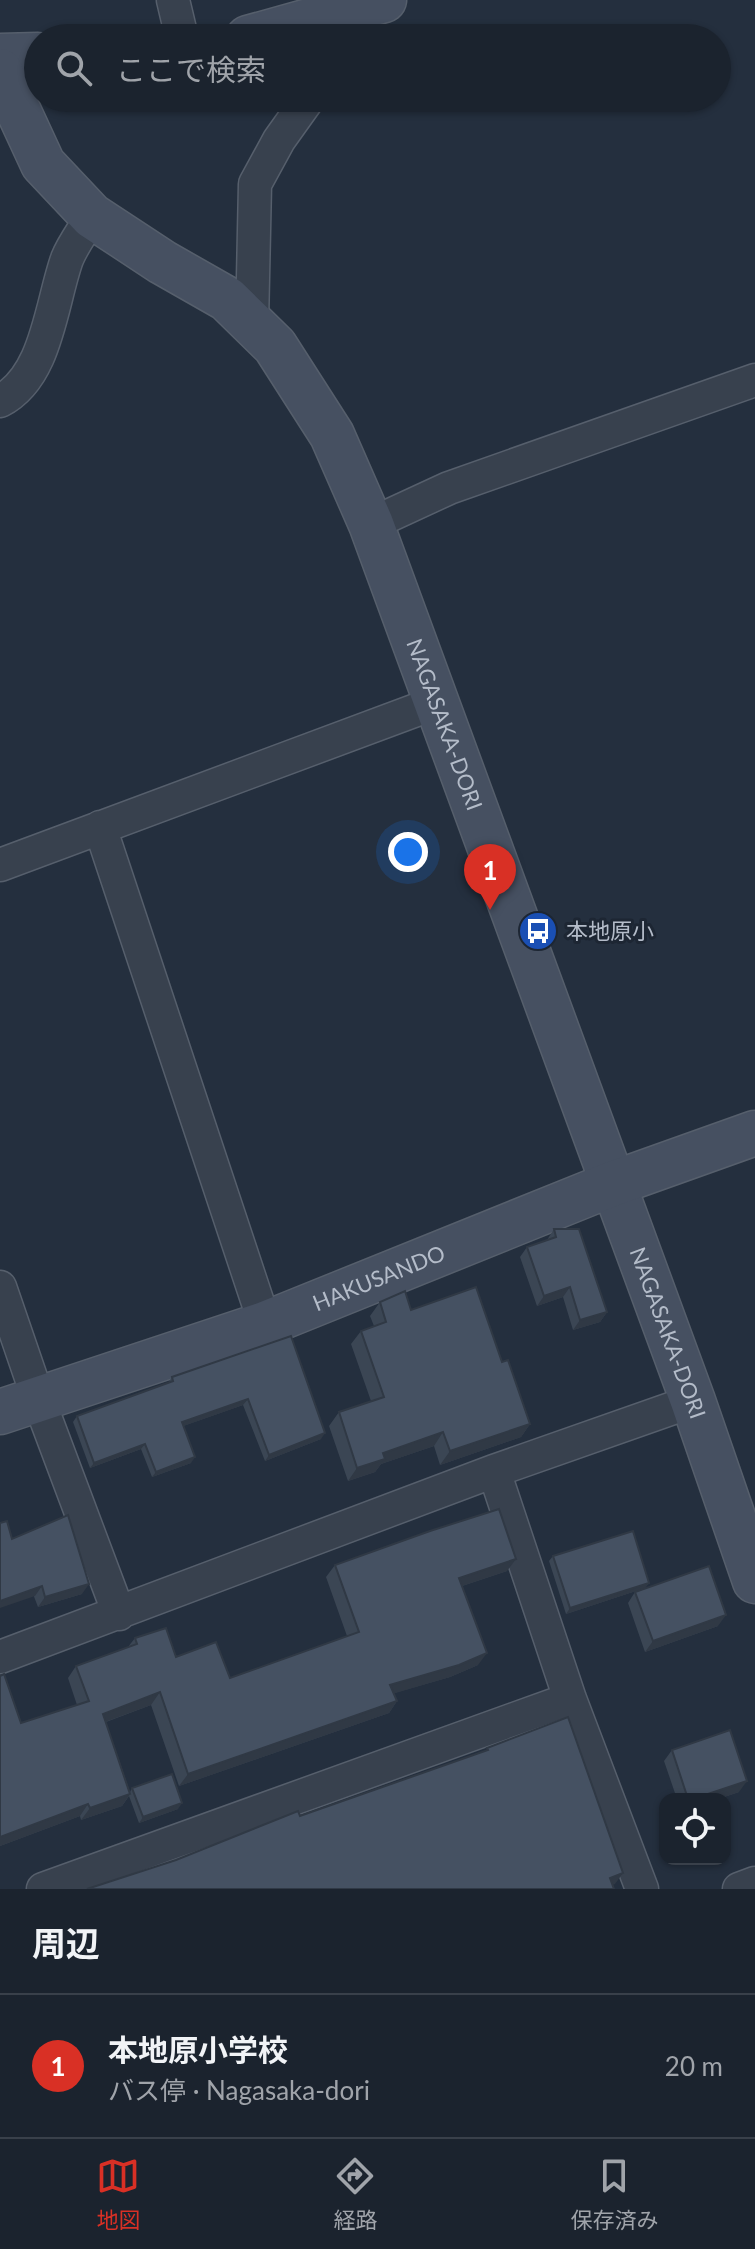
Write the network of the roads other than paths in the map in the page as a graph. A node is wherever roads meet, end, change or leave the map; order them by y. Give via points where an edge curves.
1 (173, 0) edge
2 (366, 15) edge
3 (179, 24) edge
4 (320, 24) edge
5 (24, 55) edge
6 (0, 56) edge
7 (0, 71) edge
8 (299, 112) edge
9 (92, 216) junction
10 (252, 324) junction
11 (755, 380) edge
12 (0, 401) edge
13 (371, 524) junction
14 (435, 703) junction
15 (100, 827) junction
16 (0, 865) edge
17 (755, 1133) edge
18 (612, 1184) junction
19 (0, 1287) edge
20 (265, 1324) junction
21 (693, 1401) junction
22 (19, 1405) edge
23 (494, 1471) junction
24 (755, 1581) edge
25 (119, 1614) junction
26 (0, 1657) edge
27 (570, 1699) junction
28 (755, 1883) edge
29 (43, 1889) edge
30 (642, 1889) edge
31 (739, 1889) edge

1 - 3 street
2 - 4 street
5 - 6 street
7 - 9 street, NAGASAKA-DORI via 43,164
8 - 10 street via 255,184
9 - 10 street, NAGASAKA-DORI via 227,299
9 - 12 street via 68,256 39,356 14,393
10 - 13 street, NAGASAKA-DORI via 275,346 332,435
11 - 13 street via 449,488
13 - 14 street, NAGASAKA-DORI
14 - 15 street
14 - 18 street, NAGASAKA-DORI
15 - 16 street
15 - 20 street
17 - 18 street, HAKUSANDO
18 - 20 street, HAKUSANDO
18 - 21 street, NAGASAKA-DORI
19 - 22 street
20 - 22 street, HAKUSANDO
21 - 23 street
21 - 24 street, NAGASAKA-DORI
22 - 25 street
23 - 25 street
23 - 27 street
25 - 26 street
27 - 29 street
27 - 30 street
28 - 31 street

